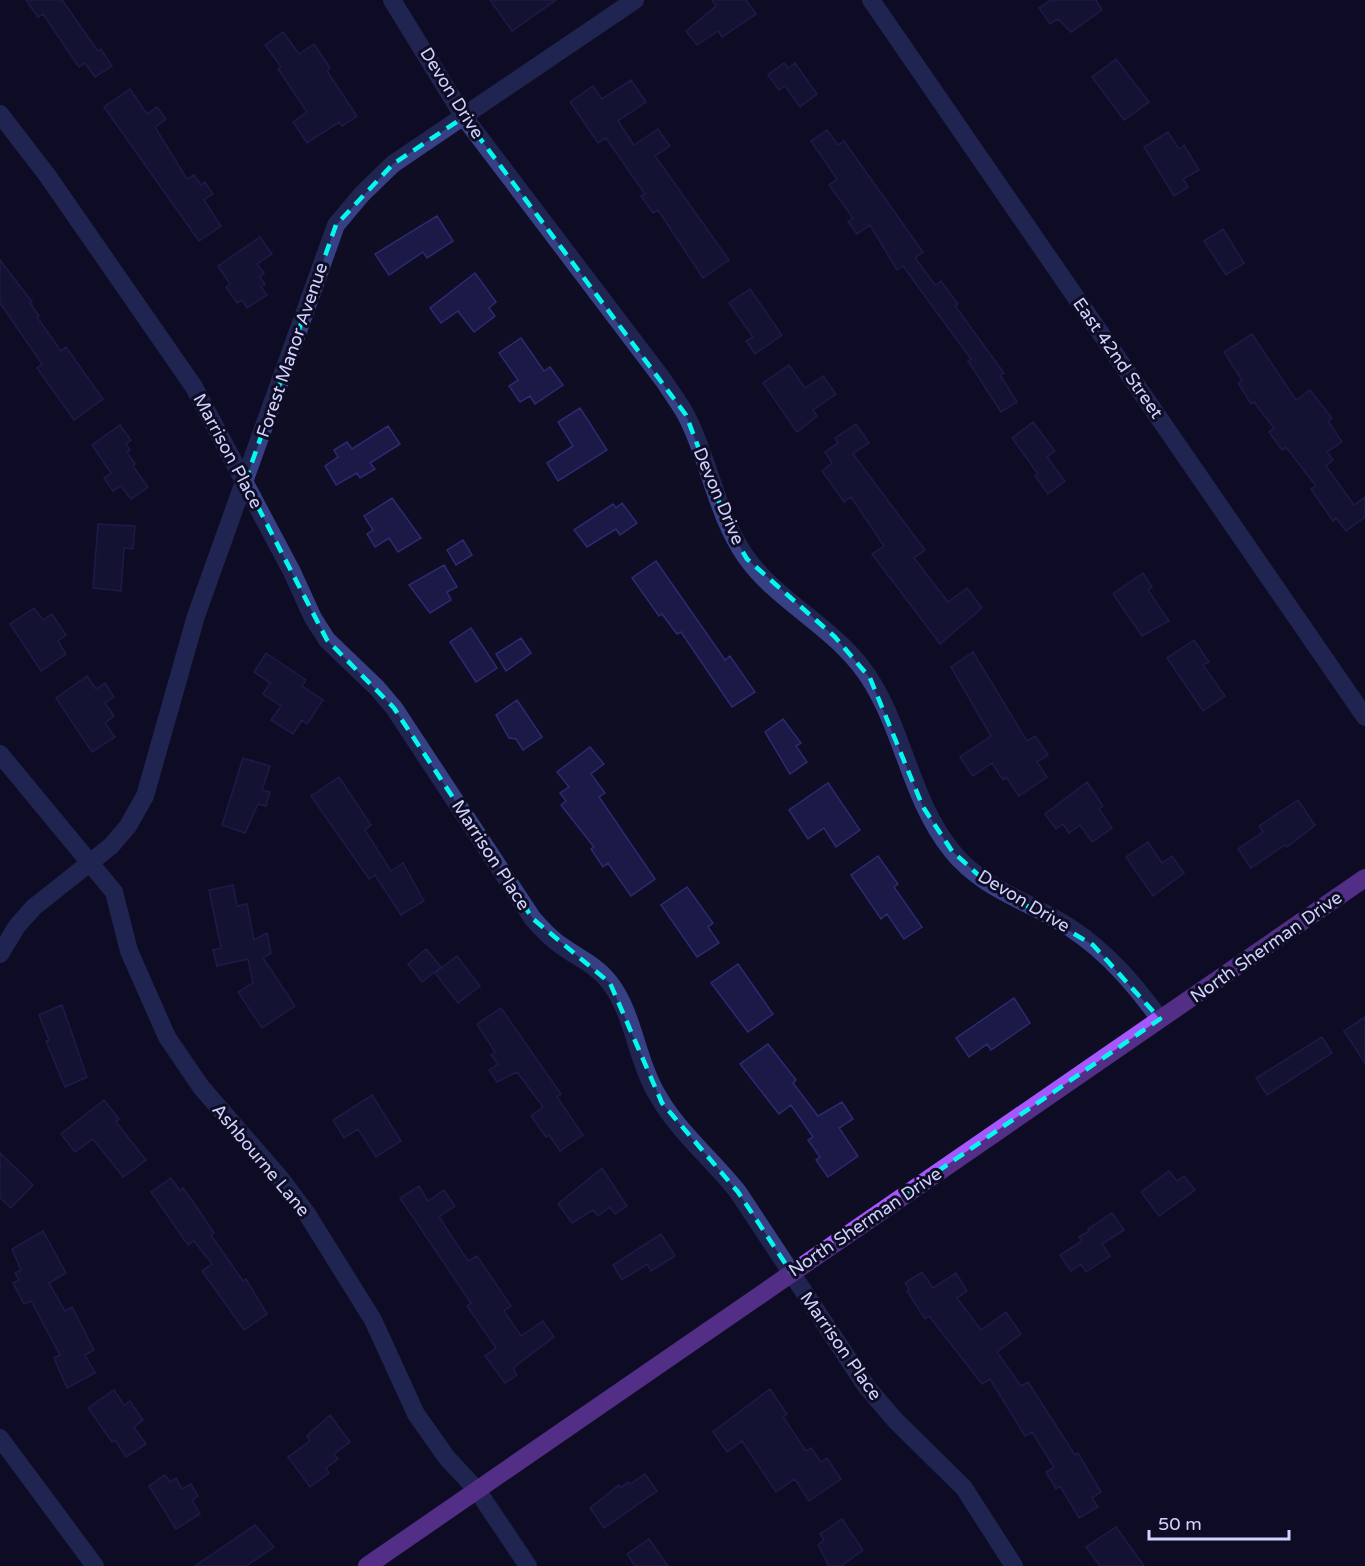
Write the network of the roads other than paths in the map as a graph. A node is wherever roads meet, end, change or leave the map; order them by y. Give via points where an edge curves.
1 (392, 0) edge
2 (635, 0) edge
3 (871, 0) edge
4 (0, 114) edge
5 (464, 117) junction
6 (245, 482) junction
7 (1365, 717) edge
8 (0, 754) edge
9 (90, 864) junction
10 (1365, 878) edge
11 (0, 954) edge
12 (1160, 1020) junction
13 (791, 1272) junction
14 (0, 1438) edge
15 (477, 1490) junction
16 (94, 1566) edge
17 (367, 1566) edge
18 (528, 1566) edge
19 (1014, 1566) edge

1 - 5 street, Devon Drive
2 - 5 street, Forest Manor Avenue
3 - 7 street, East 42nd Street
4 - 6 street, Marrison Place via 194,387
5 - 6 street, Forest Manor Avenue via 393,164 336,225
5 - 12 street, Devon Drive via 686,415 729,528 747,559 771,585 835,637 870,678 923,807 952,851 986,881 1072,929 1107,956
6 - 9 street, Forest Manor Avenue via 196,616 145,796 123,833
6 - 13 street, Marrison Place via 327,640 394,708 532,919 610,983 662,1103 738,1192
8 - 9 street, Ashbourne Lane
9 - 11 street, Forest Manor Avenue via 34,907
9 - 15 street, Ashbourne Lane via 114,892 129,951 168,1037 201,1088 307,1214 373,1320 416,1414 447,1458
10 - 12 main road, North Sherman Drive
12 - 13 main road, North Sherman Drive
13 - 15 main road, North Sherman Drive
13 - 19 street, Marrison Place via 866,1386 964,1488
14 - 16 street
15 - 17 main road, North Sherman Drive
15 - 18 street, Ashbourne Lane

